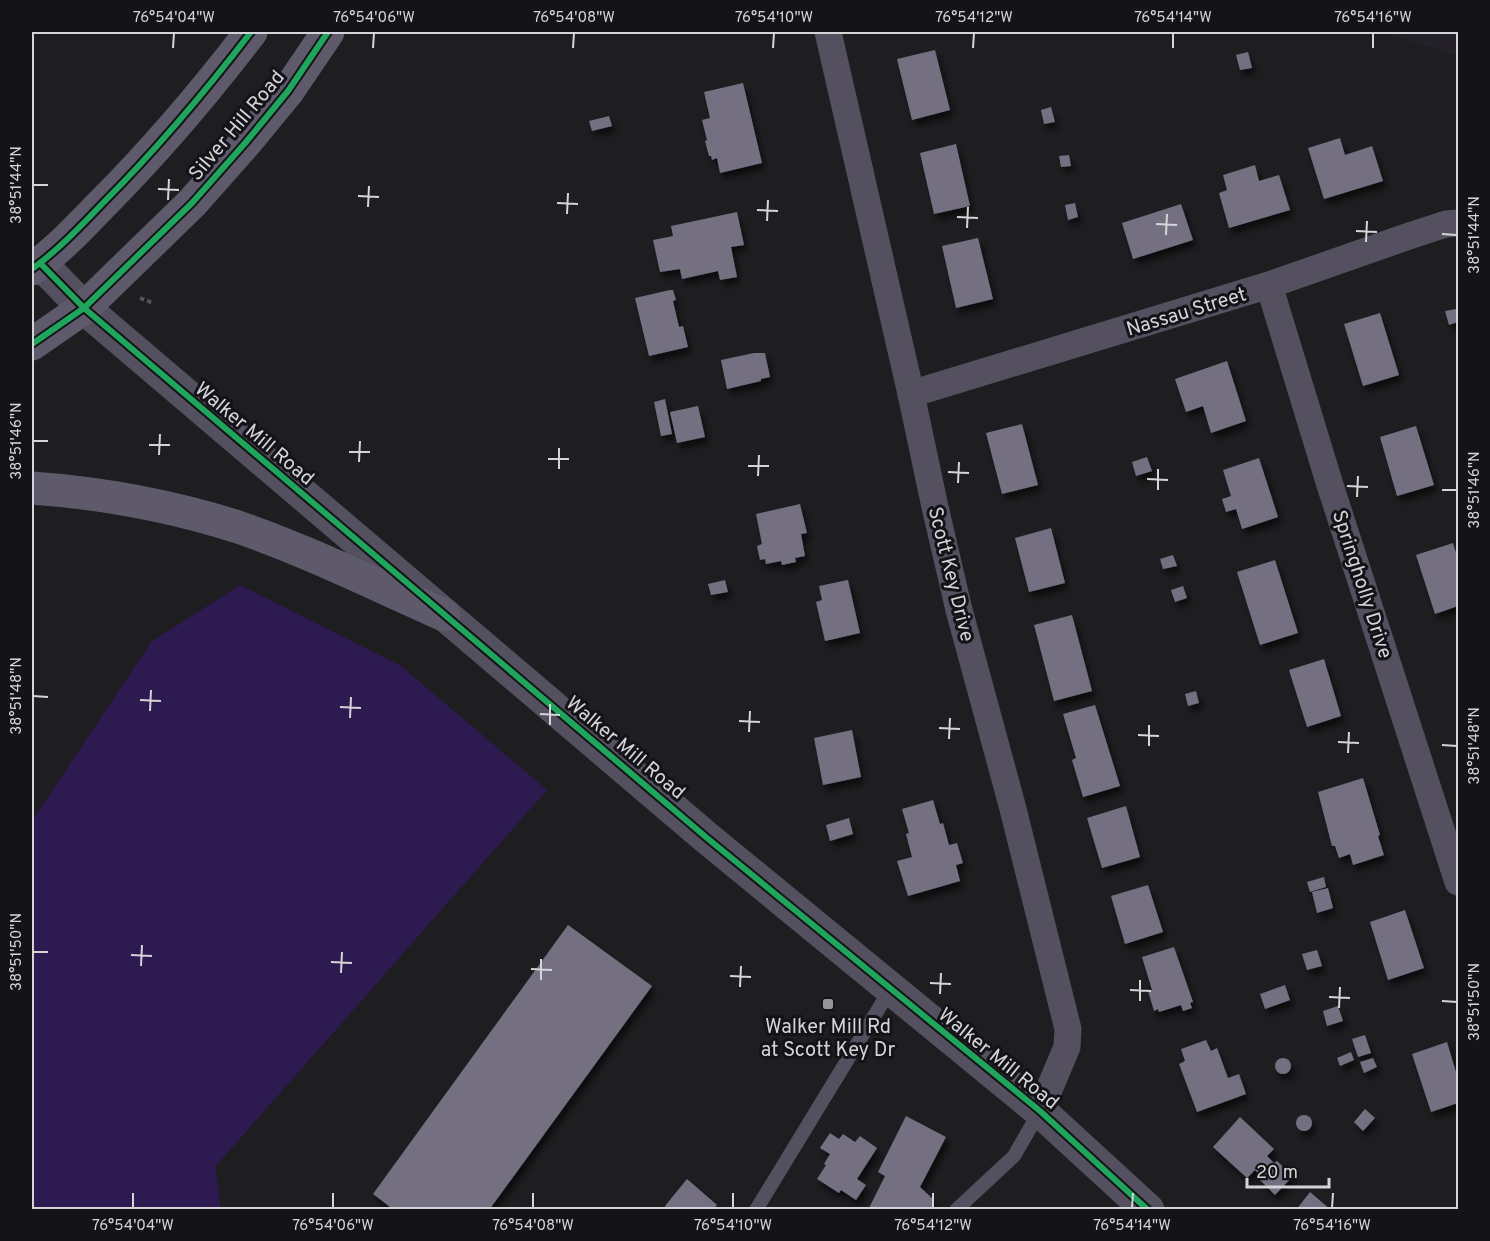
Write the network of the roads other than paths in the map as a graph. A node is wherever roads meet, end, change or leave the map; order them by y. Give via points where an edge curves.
1 (251, 32) edge
2 (328, 32) edge
3 (828, 32) edge
4 (1458, 223) edge
5 (36, 266) edge
6 (1269, 285) junction
7 (84, 308) junction
8 (32, 344) edge
9 (911, 394) junction
10 (32, 488) edge
11 (444, 615) junction
12 (1458, 882) edge
13 (890, 990) junction
14 (1040, 1111) junction
15 (756, 1209) edge
16 (956, 1209) edge
17 (1148, 1209) edge

1 - 5 main road via 136,170
2 - 7 main road, Silver Hill Road via 288,91 246,142 192,203
3 - 9 street, Scott Key Drive
4 - 6 street, Nassau Street
5 - 7 street, Walker Mill Road
6 - 9 street, Nassau Street
6 - 12 street, Springholly Drive
7 - 8 main road
7 - 11 street, Walker Mill Road
9 - 14 street, Scott Key Drive via 959,610 1068,1029 1066,1047
10 - 11 main road via 126,501 237,527
11 - 13 street, Walker Mill Road
13 - 14 street, Walker Mill Road
13 - 15 lane
14 - 16 lane via 1014,1156
14 - 17 street, Walker Mill Road

